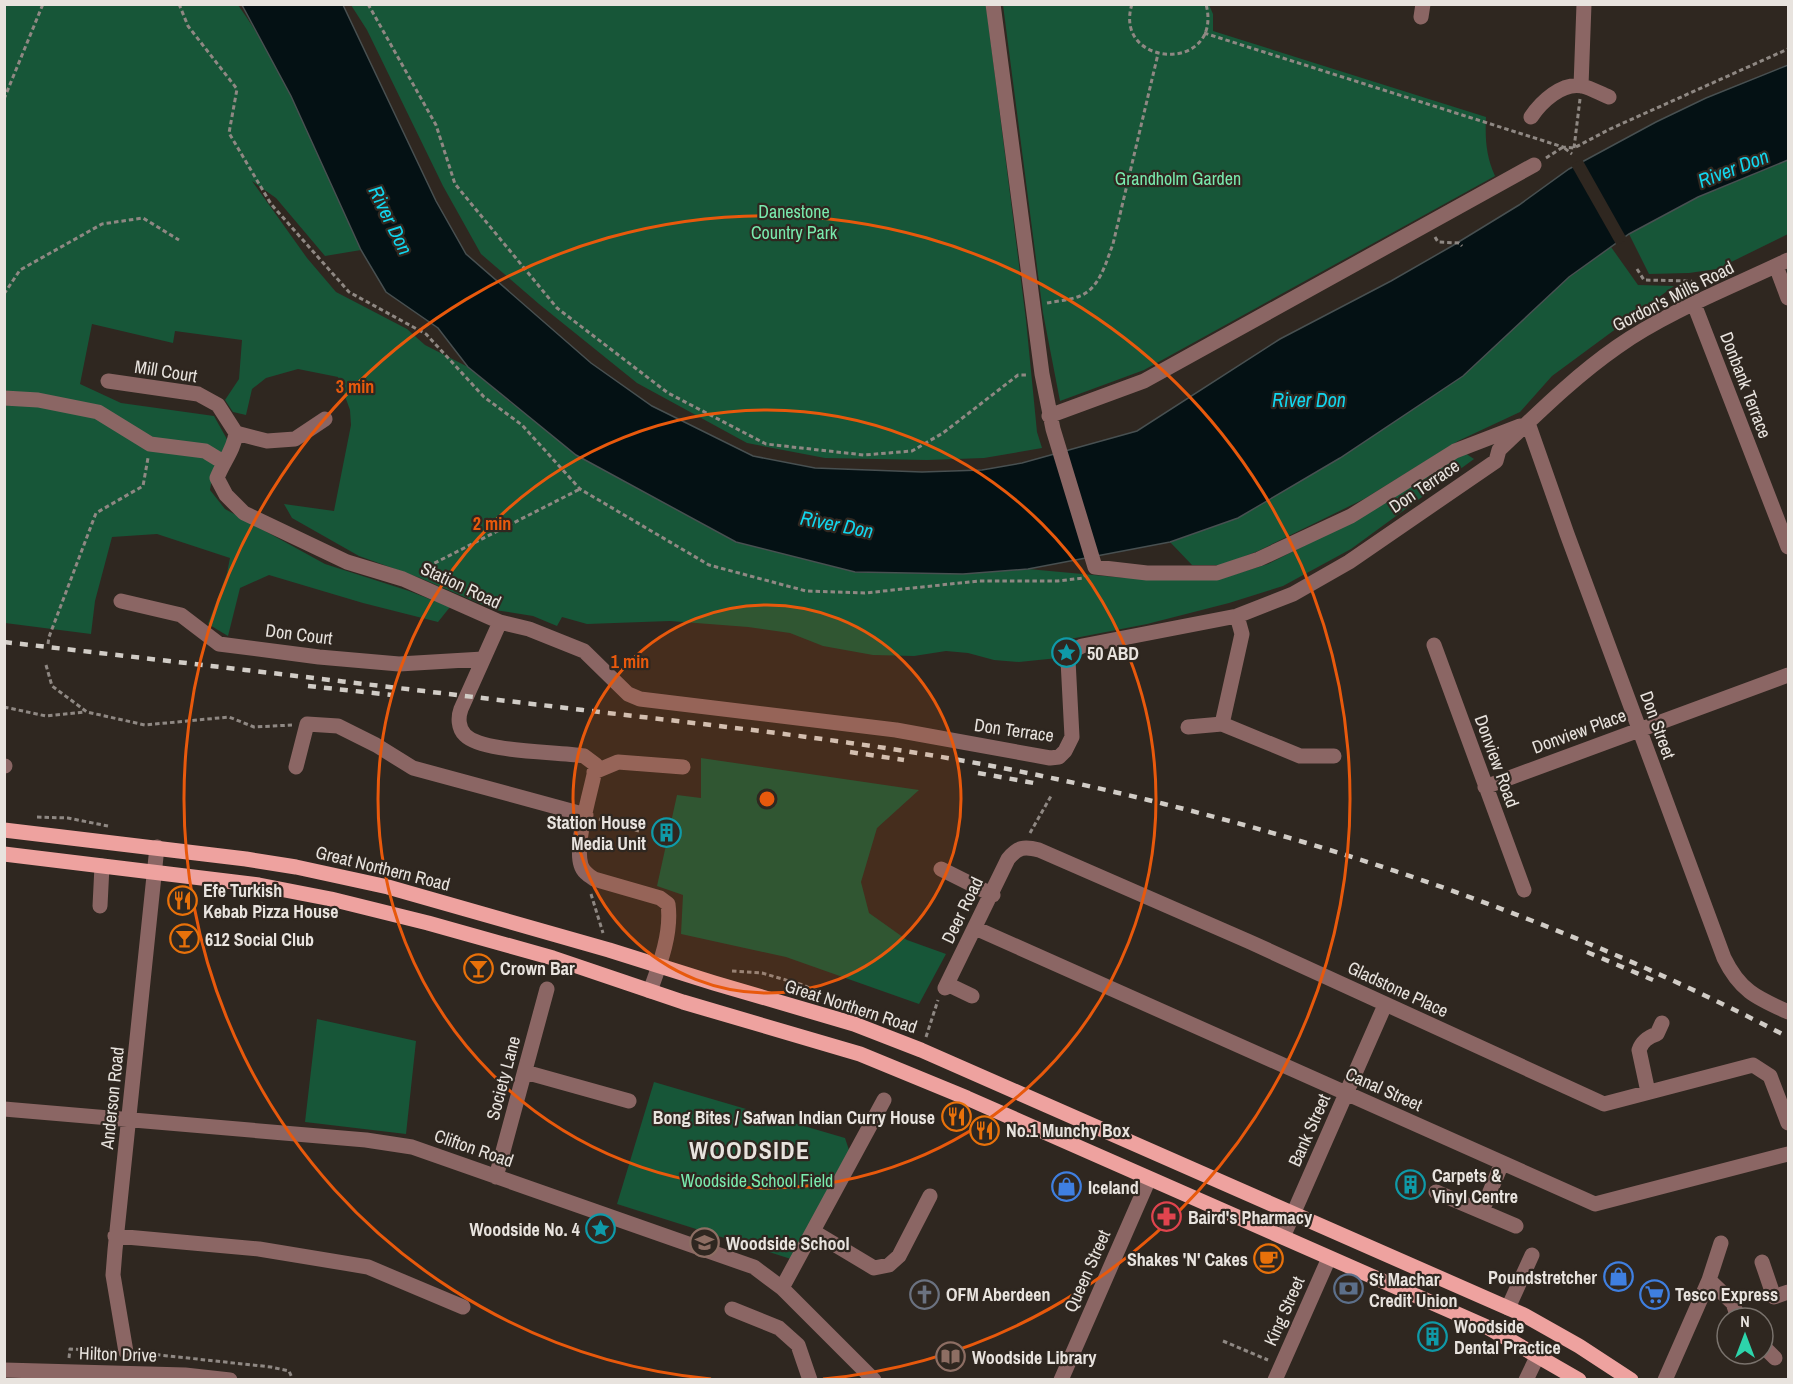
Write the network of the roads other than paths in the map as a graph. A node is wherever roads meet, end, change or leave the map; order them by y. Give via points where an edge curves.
1 (993, 4) edge
2 (1584, 4) edge
3 (1581, 86) junction
4 (1609, 97) dead end
5 (1531, 117) dead end
6 (1534, 165) road end
7 (1782, 263) edge
8 (1788, 298) edge
9 (1694, 304) junction
10 (108, 381) dead end
11 (4, 398) edge
12 (325, 419) dead end
13 (1051, 423) junction
14 (1528, 423) junction
15 (236, 433) junction
16 (223, 462) junction
17 (1788, 547) edge
18 (121, 601) dead end
19 (1237, 616) junction
20 (500, 622) junction
21 (1434, 645) dead end
22 (483, 659) junction
23 (1788, 675) edge
24 (1222, 724) junction
25 (1188, 727) dead end
26 (1639, 730) junction
27 (1334, 756) dead end
28 (296, 767) dead end
29 (683, 767) dead end
30 (594, 772) junction
31 (1485, 786) junction
32 (586, 815) junction
33 (4, 830) edge
34 (157, 847) junction
35 (1020, 848) joint
36 (4, 854) edge
37 (102, 866) junction
38 (941, 869) dead end
39 (155, 872) junction
40 (1524, 890) dead end
41 (993, 895) junction
42 (100, 906) dead end
43 (975, 928) junction
44 (659, 967) junction
45 (547, 989) dead end
46 (650, 991) junction
47 (972, 996) dead end
48 (1385, 1005) junction
49 (1788, 1012) edge
50 (1662, 1023) dead end
51 (525, 1072) junction
52 (1648, 1092) junction
53 (1346, 1094) junction
54 (884, 1100) dead end
55 (629, 1101) dead end
56 (4, 1109) edge
57 (129, 1120) junction
58 (1788, 1123) edge
59 (1788, 1154) edge
60 (1502, 1163) junction
61 (496, 1177) junction
62 (1149, 1179) junction
63 (1436, 1192) dead end
64 (930, 1196) dead end
65 (1482, 1211) junction
66 (1293, 1214) junction
67 (1516, 1226) dead end
68 (814, 1232) junction
69 (115, 1236) junction
70 (1282, 1237) junction
71 (1721, 1243) dead end
72 (1532, 1255) dead end
73 (1329, 1258) junction
74 (1762, 1262) dead end
75 (1709, 1280) junction
76 (782, 1288) junction
77 (1788, 1292) edge
78 (1734, 1306) edge
79 (463, 1307) dead end
80 (1508, 1308) junction
81 (732, 1309) dead end
82 (126, 1352) dead end
83 (1538, 1355) junction
84 (4, 1370) edge
85 (1278, 1372) edge
86 (136, 1377) edge
87 (230, 1380) edge
88 (810, 1380) edge
89 (874, 1380) edge
90 (1061, 1380) edge
91 (1526, 1380) edge
92 (1579, 1380) edge
93 (1631, 1380) edge
94 (1665, 1380) edge

1 - 13 street via 1041,374
2 - 3 street
3 - 4 street
3 - 5 street via 1552,96
6 - 13 street via 1144,381
7 - 8 street
7 - 9 street, Gordon's Mills Road
9 - 14 street, Gordon's Mills Road via 1617,347
9 - 17 street, Donbank Terrace
10 - 15 street, Mill Court via 198,394 218,405
11 - 16 street via 38,400 98,412 150,444 205,451
12 - 15 street via 295,439 267,441
13 - 14 street via 1094,564 1147,573 1217,573 1259,559 1351,516 1455,451
14 - 19 street, Don Terrace via 1499,450 1496,461 1349,562 1293,594
14 - 26 street, Don Street
15 - 16 street
16 - 20 street, Station Road via 218,478 226,495 244,513 347,562 403,579
18 - 22 street, Don Court via 181,615 219,644 399,664
19 - 20 street, Don Terrace via 1072,651 1068,660 1072,737 1059,757 1050,758 896,730 640,699 628,694 584,651
19 - 24 street via 1242,634
20 - 22 street, Station Road
21 - 31 street, Donview Road
22 - 30 street, Station Road via 459,714 465,736 485,745 584,756 596,765
23 - 26 street, Donview Place
24 - 25 street
24 - 27 street via 1300,756
26 - 31 street, Donview Place
26 - 49 street, Don Street via 1732,973 1750,992
28 - 32 street via 307,724 338,726 413,768
29 - 30 street via 618,762
30 - 32 street
31 - 40 street, Donview Road
32 - 44 street via 580,862 587,874 660,897 668,904
33 - 34 main road, Great Northern Road
34 - 39 street, Anderson Road
34 - 44 main road, Great Northern Road via 296,867 377,884
35 - 41 street, Deer Road via 1002,870
35 - 48 street, Gladstone Place via 1039,850
36 - 37 main road
37 - 39 main road
37 - 42 street
38 - 41 street
39 - 46 main road via 259,885 356,905 553,958
39 - 57 street, Anderson Road
41 - 43 street, Deer Road
43 - 47 street, Deer Road via 946,986
43 - 53 street, Canal Street
44 - 46 street
44 - 66 main road, Great Northern Road via 854,1024 921,1050
45 - 51 street, Society Lane
46 - 62 main road via 860,1054
48 - 52 street, Gladstone Place via 1604,1104
48 - 53 street, Bank Street
50 - 52 street via 1657,1034 1641,1044 1639,1050
51 - 55 street
51 - 61 street, Society Lane
52 - 58 street, Gladstone Place via 1753,1065 1770,1076
53 - 60 street, Canal Street
53 - 66 street, Bank Street
54 - 68 street
56 - 57 street, Clifton Road
57 - 61 street, Clifton Road via 412,1147
57 - 69 street, Anderson Road
59 - 60 street, Canal Street via 1594,1204
60 - 65 street
61 - 76 street, Clifton Road via 735,1259 759,1270
62 - 70 main road
62 - 90 street, Queen Street
63 - 65 street
64 - 68 street via 899,1256 889,1265 874,1268
65 - 67 street
66 - 70 street, Bank Street
66 - 80 main road, Great Northern Road
68 - 76 street
69 - 79 street via 259,1249 368,1267
69 - 82 street, Anderson Road via 113,1275
70 - 73 main road
71 - 75 street
72 - 80 street
73 - 83 main road via 1487,1327
73 - 85 street, King Street
74 - 77 street via 1774,1297
75 - 78 street
75 - 94 street
76 - 89 street, Clifton Road
80 - 93 main road, Great Northern Road via 1579,1346
81 - 88 street via 779,1328 798,1345
83 - 91 street
83 - 92 main road
84 - 86 street, Hilton Drive
86 - 87 street, Hilton Drive via 185,1375

